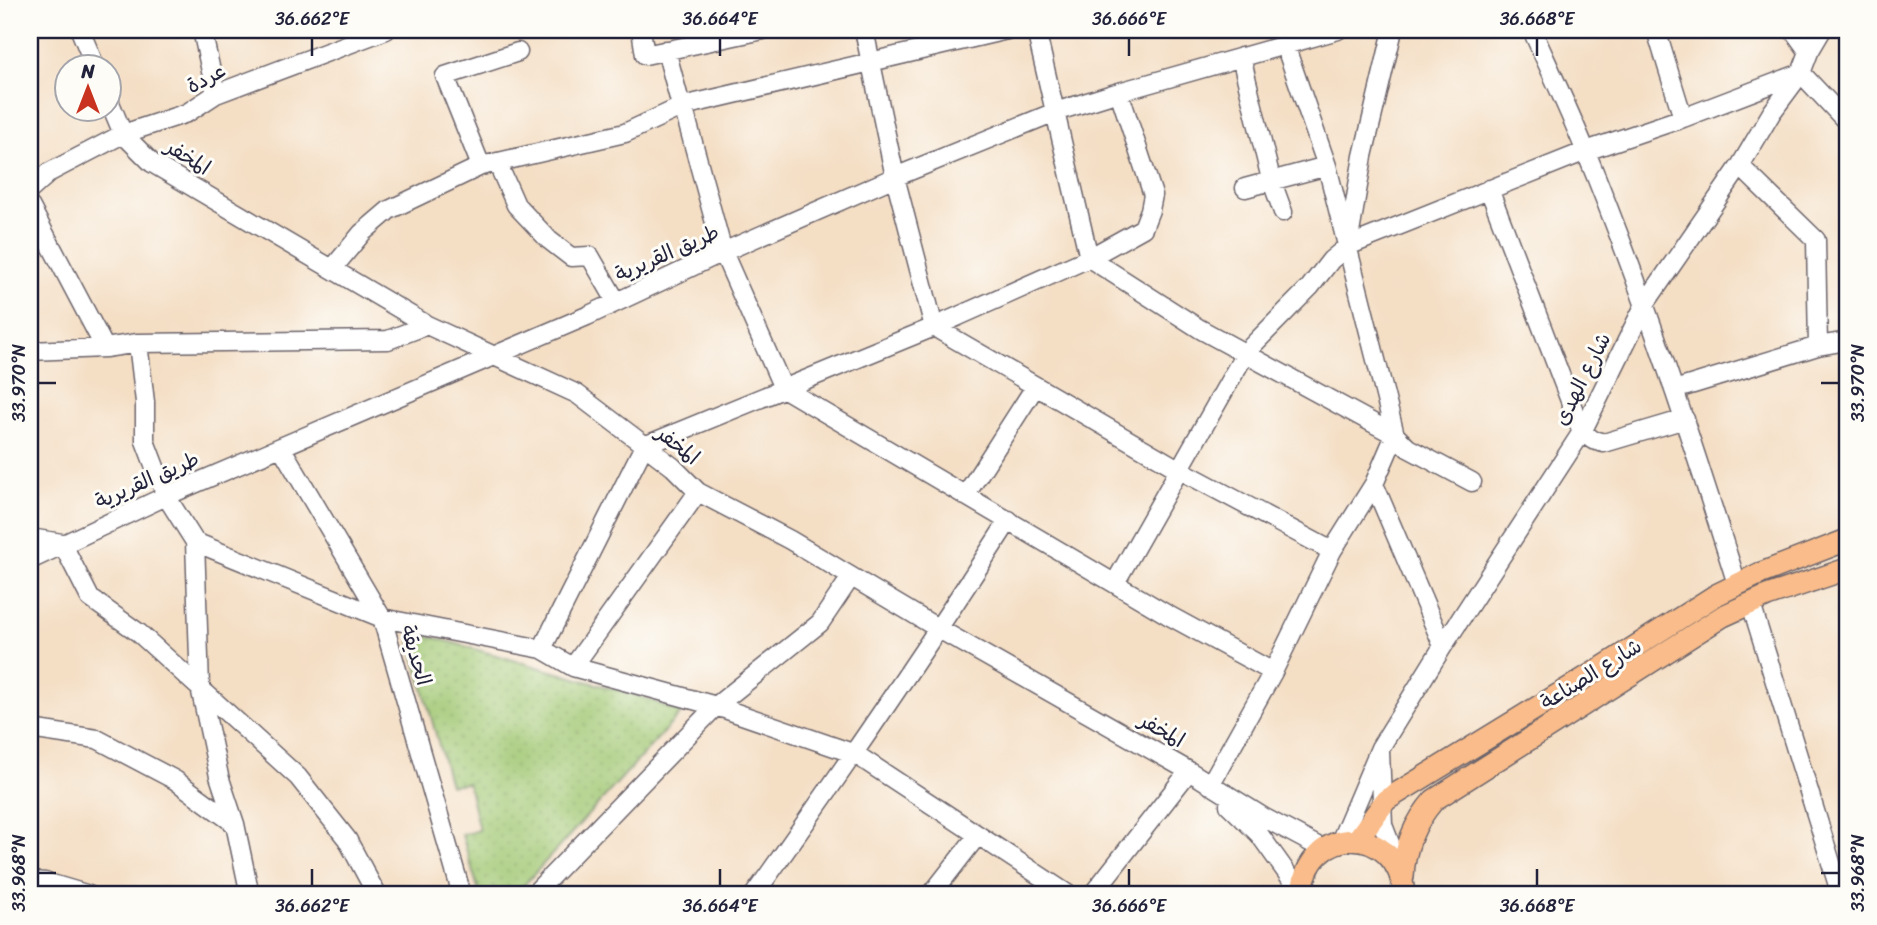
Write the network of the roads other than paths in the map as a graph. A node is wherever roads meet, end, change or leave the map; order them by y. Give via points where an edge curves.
1 (80, 30) edge
2 (202, 30) edge
3 (386, 30) edge
4 (641, 30) edge
5 (763, 30) edge
6 (864, 30) edge
7 (1007, 30) edge
8 (1036, 30) edge
9 (1338, 30) edge
10 (1393, 30) edge
11 (1532, 30) edge
12 (1656, 30) edge
13 (1793, 30) edge
14 (1822, 30) edge
15 (1285, 45) junction
16 (666, 50) junction
17 (89, 52) edge
18 (519, 52) dead end
19 (1810, 52) junction
20 (1241, 58) junction
21 (871, 63) junction
22 (1801, 74) junction
23 (1119, 92) junction
24 (216, 94) junction
25 (682, 106) junction
26 (1055, 112) junction
27 (1684, 118) junction
28 (118, 122) edge
29 (1847, 122) edge
30 (123, 134) junction
31 (1586, 151) junction
32 (489, 164) junction
33 (1327, 166) junction
34 (1740, 166) junction
35 (50, 173) junction
36 (30, 175) edge
37 (895, 177) junction
38 (1271, 179) junction
39 (1245, 188) dead end
40 (1489, 189) junction
41 (30, 190) edge
42 (30, 206) edge
43 (1283, 212) dead end
44 (1348, 246) junction
45 (723, 252) junction
46 (1089, 258) junction
47 (332, 268) junction
48 (616, 301) junction
49 (1645, 304) junction
50 (426, 326) junction
51 (934, 327) junction
52 (1847, 341) edge
53 (138, 343) junction
54 (1818, 346) junction
55 (105, 348) junction
56 (30, 351) edge
57 (1246, 352) junction
58 (494, 355) junction
59 (1035, 387) junction
60 (783, 388) junction
61 (1674, 390) junction
62 (1685, 419) junction
63 (1582, 432) junction
64 (1395, 435) junction
65 (644, 446) junction
66 (281, 447) junction
67 (1180, 470) junction
68 (1472, 482) dead end
69 (1374, 484) junction
70 (698, 492) junction
71 (166, 496) junction
72 (965, 496) junction
73 (1009, 520) junction
74 (30, 538) edge
75 (1847, 540) edge
76 (195, 542) junction
77 (62, 543) junction
78 (1332, 551) junction
79 (30, 560) edge
80 (1847, 569) edge
81 (1759, 574) junction
82 (851, 577) junction
83 (1115, 583) junction
84 (1737, 584) junction
85 (1716, 595) junction
86 (1759, 600) junction
87 (1723, 616) junction
88 (382, 618) junction
89 (939, 629) junction
90 (1443, 646) junction
91 (542, 649) junction
92 (573, 667) junction
93 (1273, 672) junction
94 (200, 687) junction
95 (716, 706) junction
96 (30, 729) edge
97 (1380, 748) junction
98 (855, 754) junction
99 (1189, 771) junction
100 (1210, 785) junction
101 (1383, 803) junction
102 (235, 824) junction
103 (977, 836) junction
104 (1340, 843) junction
105 (1839, 859) edge
106 (30, 881) edge
107 (1404, 891) edge
108 (89, 895) edge
109 (250, 895) edge
110 (377, 895) edge
111 (462, 895) edge
112 (533, 895) edge
113 (754, 895) edge
114 (930, 895) edge
115 (1069, 895) edge
116 (1092, 895) edge
117 (1301, 895) edge
118 (1841, 895) edge

1 - 17 street
2 - 24 street
3 - 24 street, عردة
4 - 16 street via 645,55
5 - 16 street
6 - 21 street
7 - 21 street
8 - 26 street
9 - 15 street, طريق القريرية
10 - 44 street via 1363,156
11 - 31 street
12 - 27 street
13 - 19 street
14 - 19 street, شارع الهدى
15 - 20 street, طريق القريرية
15 - 33 street
16 - 25 street
18 - 32 street via 445,76
19 - 22 street, شارع الهدى
20 - 23 street, طريق القريرية
20 - 38 street
21 - 25 street
21 - 37 street
22 - 27 street
22 - 29 street
22 - 34 street, شارع الهدى
23 - 26 street, طريق القريرية
23 - 46 street via 1153,195 1143,228
24 - 30 street, عردة via 187,113
25 - 32 street via 625,132
25 - 45 street
26 - 37 street, طريق القريرية
26 - 46 street
27 - 31 street
28 - 30 street
30 - 35 street, عردة
30 - 47 street, المخفر via 152,163
31 - 40 street
31 - 49 street
32 - 47 street via 389,210
32 - 48 street via 516,205 549,240 571,257 590,256
33 - 38 street
33 - 44 street
34 - 49 street, شارع الهدى
34 - 54 street via 1816,240
35 - 36 street
35 - 41 street
37 - 45 street, طريق القريرية
37 - 51 street
38 - 39 street
38 - 43 street
40 - 44 street
40 - 63 street
42 - 55 street
44 - 57 street
44 - 64 street
45 - 48 street, طريق القريرية
45 - 60 street
46 - 51 street
46 - 57 street via 1200,329
47 - 50 street, المخفر
48 - 58 street, طريق القريرية
49 - 61 street
49 - 63 street, شارع الهدى
50 - 53 street via 387,340
50 - 58 street, المخفر
51 - 59 street
51 - 60 street
52 - 54 street
53 - 55 street
53 - 71 street via 145,441
54 - 61 street
55 - 56 street
57 - 64 street
57 - 67 street
58 - 65 street, المخفر via 578,394
58 - 66 street, طريق القريرية
59 - 67 street
59 - 72 street
60 - 65 street
60 - 72 street
61 - 62 street
62 - 63 street via 1604,443
62 - 84 street
63 - 90 street, شارع الهدى
64 - 68 street via 1408,448
64 - 69 street
65 - 70 street, المخفر
65 - 91 street
66 - 71 street, طريق القريرية
66 - 88 street, الحديقة
67 - 78 street
67 - 83 street
69 - 78 street
69 - 90 street
70 - 82 street, المخفر
70 - 92 street
71 - 76 street
71 - 77 street, طريق القريرية
72 - 73 street
73 - 83 street
73 - 89 street
74 - 77 street
75 - 81 main road, شارع الصناعة
76 - 88 street
76 - 94 street
77 - 79 street, طريق القريرية
77 - 94 street via 90,598 139,633
78 - 93 street
80 - 86 main road, شارع الصناعة
81 - 84 main road, شارع الصناعة
81 - 86 main road
82 - 89 street, المخفر
82 - 95 street via 820,623
83 - 93 street
84 - 85 main road, شارع الصناعة
85 - 87 main road
85 - 101 main road, شارع الصناعة
86 - 87 main road, شارع الصناعة
86 - 105 street
87 - 107 main road, شارع الصناعة via 1434,800 1410,835 1403,863
88 - 91 street
88 - 111 street, الحديقة
89 - 98 street
89 - 99 street, المخفر
90 - 97 street, شارع الهدى
91 - 92 street
92 - 95 street
93 - 100 street
94 - 102 street via 219,776
94 - 110 street via 298,777 347,839
95 - 98 street
95 - 112 street
96 - 102 street via 97,738 175,780
97 - 101 street
97 - 104 street, شارع الهدى
98 - 103 street
98 - 113 street
99 - 100 street, المخفر
99 - 116 street
100 - 104 street via 1263,817
100 - 117 street via 1259,834
101 - 104 main road, شارع الصناعة
101 - 107 street via 1383,825
102 - 109 street
103 - 114 street
103 - 115 street
104 - 107 main road via 1374,844 1389,854
104 - 117 main road, شارع الصناعة via 1314,858 1305,873
105 - 118 street
106 - 108 street

